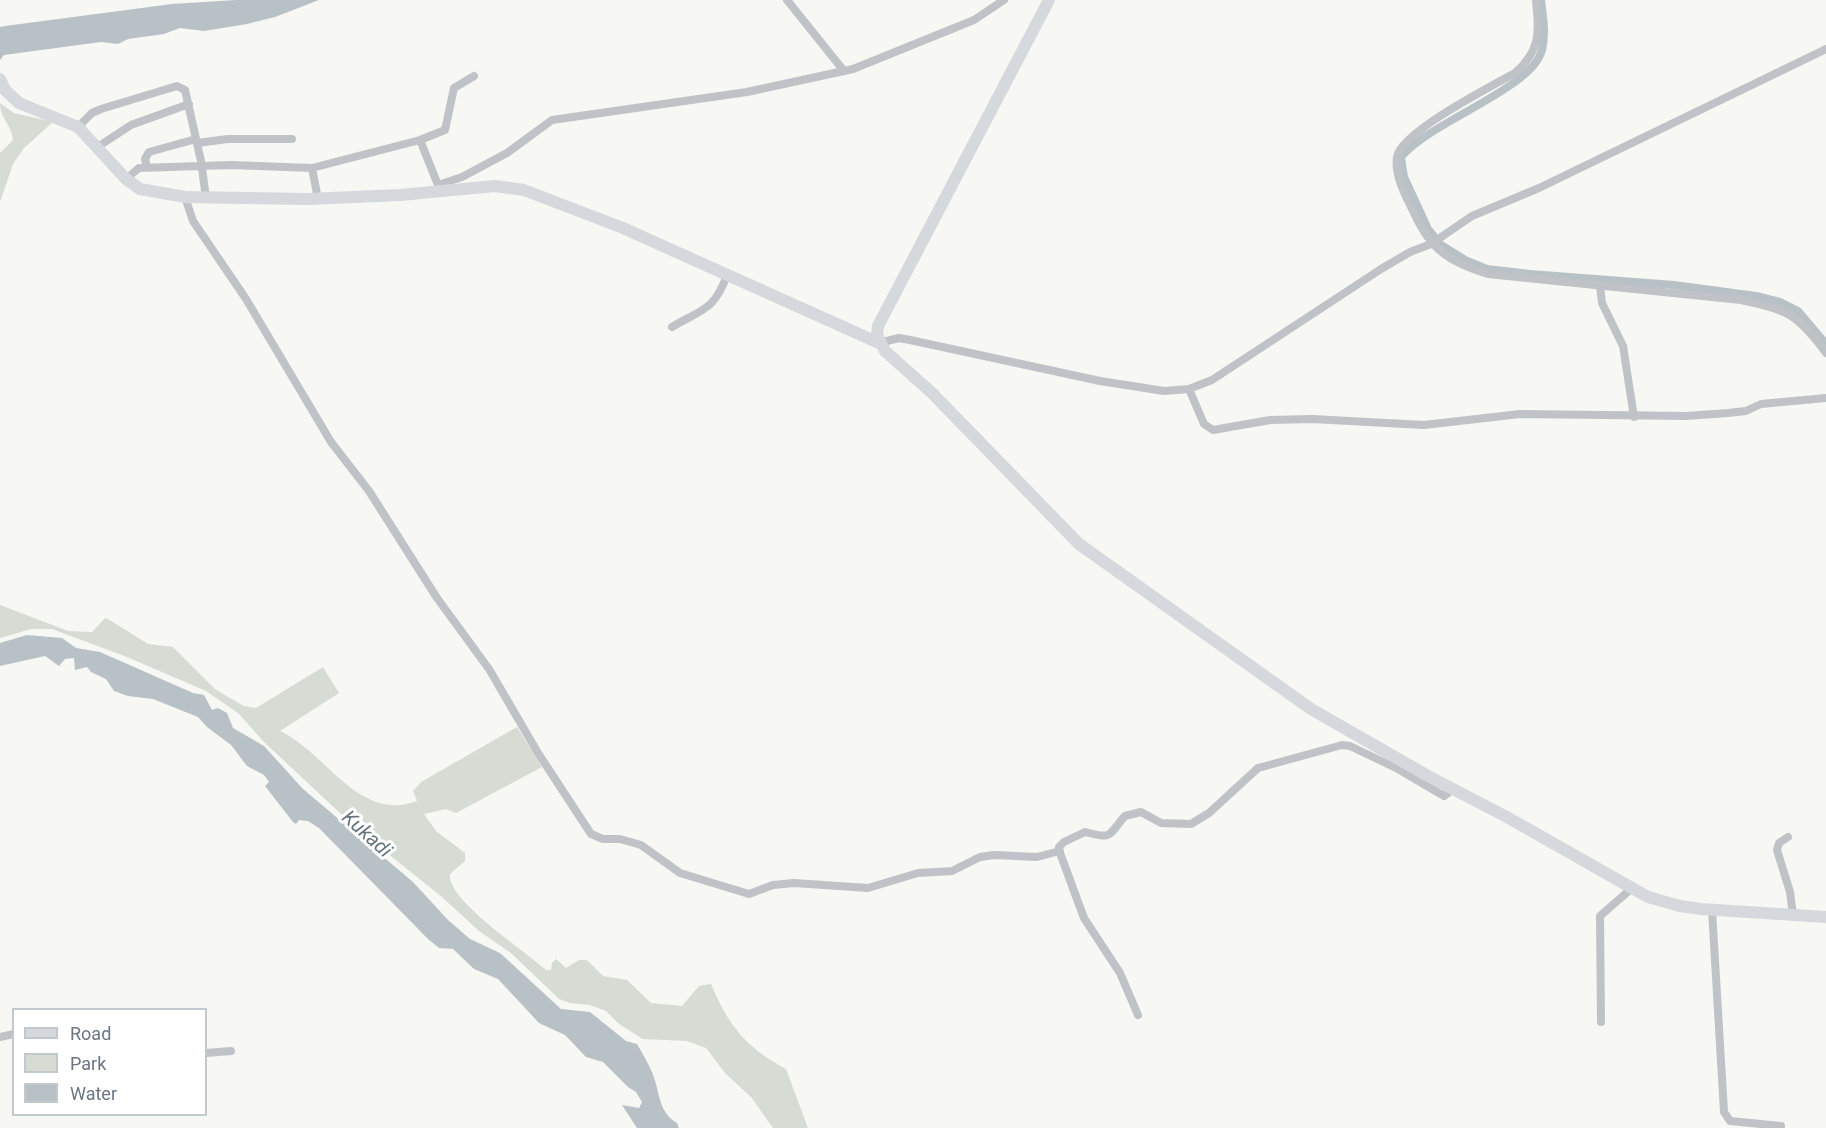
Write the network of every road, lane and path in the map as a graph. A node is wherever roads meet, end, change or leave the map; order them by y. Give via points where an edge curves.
1 (787, 0) edge
2 (1004, 0) edge
3 (1049, 0) edge
4 (1536, 0) edge
5 (1826, 49) edge
6 (844, 71) junction
7 (474, 76) dead end
8 (0, 79) edge
9 (189, 104) junction
10 (78, 128) junction
11 (292, 139) dead end
12 (420, 140) junction
13 (196, 141) junction
14 (96, 148) junction
15 (202, 166) junction
16 (147, 167) junction
17 (312, 168) junction
18 (126, 179) junction
19 (439, 188) junction
20 (185, 197) junction
21 (206, 198) junction
22 (318, 199) junction
23 (1433, 243) junction
24 (727, 275) junction
25 (1600, 285) junction
26 (672, 327) dead end
27 (879, 343) junction
28 (1826, 353) edge
29 (1189, 389) junction
30 (1826, 398) edge
31 (1634, 417) junction
32 (1453, 789) junction
33 (1788, 837) dead end
34 (1060, 851) junction
35 (1631, 890) junction
36 (1713, 910) junction
37 (1793, 915) junction
38 (1826, 917) edge
39 (1138, 1015) dead end
40 (1601, 1022) dead end
41 (231, 1051) dead end
42 (207, 1053) edge
43 (1781, 1126) dead end

1 - 6 street
2 - 6 street via 974,21
3 - 27 main road via 878,326
4 - 23 street via 1536,46 1527,62 1413,135 1398,152 1397,169 1405,195
5 - 23 street via 1473,216
6 - 19 street via 747,92 552,120 507,153
7 - 12 street via 454,88 445,130
8 - 10 main road via 19,103
9 - 10 street via 184,90 177,86 100,109
9 - 13 street
9 - 14 street via 131,125
10 - 14 main road
11 - 13 street
12 - 17 street
12 - 19 street
13 - 15 street
13 - 16 street via 149,152 145,159
14 - 18 main road
15 - 16 street
15 - 17 street
15 - 21 street
16 - 18 street
17 - 22 street
18 - 20 main road via 140,189
19 - 22 main road via 400,195
19 - 24 main road via 495,186 524,190 623,228
20 - 21 main road
20 - 34 street via 193,221 246,299 326,434 489,669 591,834 640,845 680,873 749,894 773,885 794,883 868,888 918,873 952,871 980,857 1037,857
21 - 22 main road
23 - 25 street via 1452,260 1488,274
23 - 29 street via 1381,269 1212,380
24 - 26 street via 712,304
24 - 27 main road
25 - 28 street via 1740,300 1777,308 1796,318
25 - 31 street via 1602,303 1623,346
27 - 29 street via 899,338 1100,381 1164,392
27 - 32 main road via 1080,544 1311,709
29 - 31 street via 1204,423 1213,430 1270,420 1312,418 1424,425 1520,414
30 - 31 street via 1761,404 1728,414
32 - 34 street via 1444,796 1398,769 1342,745 1258,768 1209,813 1191,824 1161,823 1147,813 1129,814 1111,835 1085,832 1064,842
32 - 35 main road
33 - 37 street via 1777,850
34 - 39 street via 1084,918 1120,974
35 - 36 main road via 1680,906
35 - 40 street via 1600,916
36 - 37 main road
36 - 43 street via 1725,1112 1730,1121
37 - 38 main road
41 - 42 street

